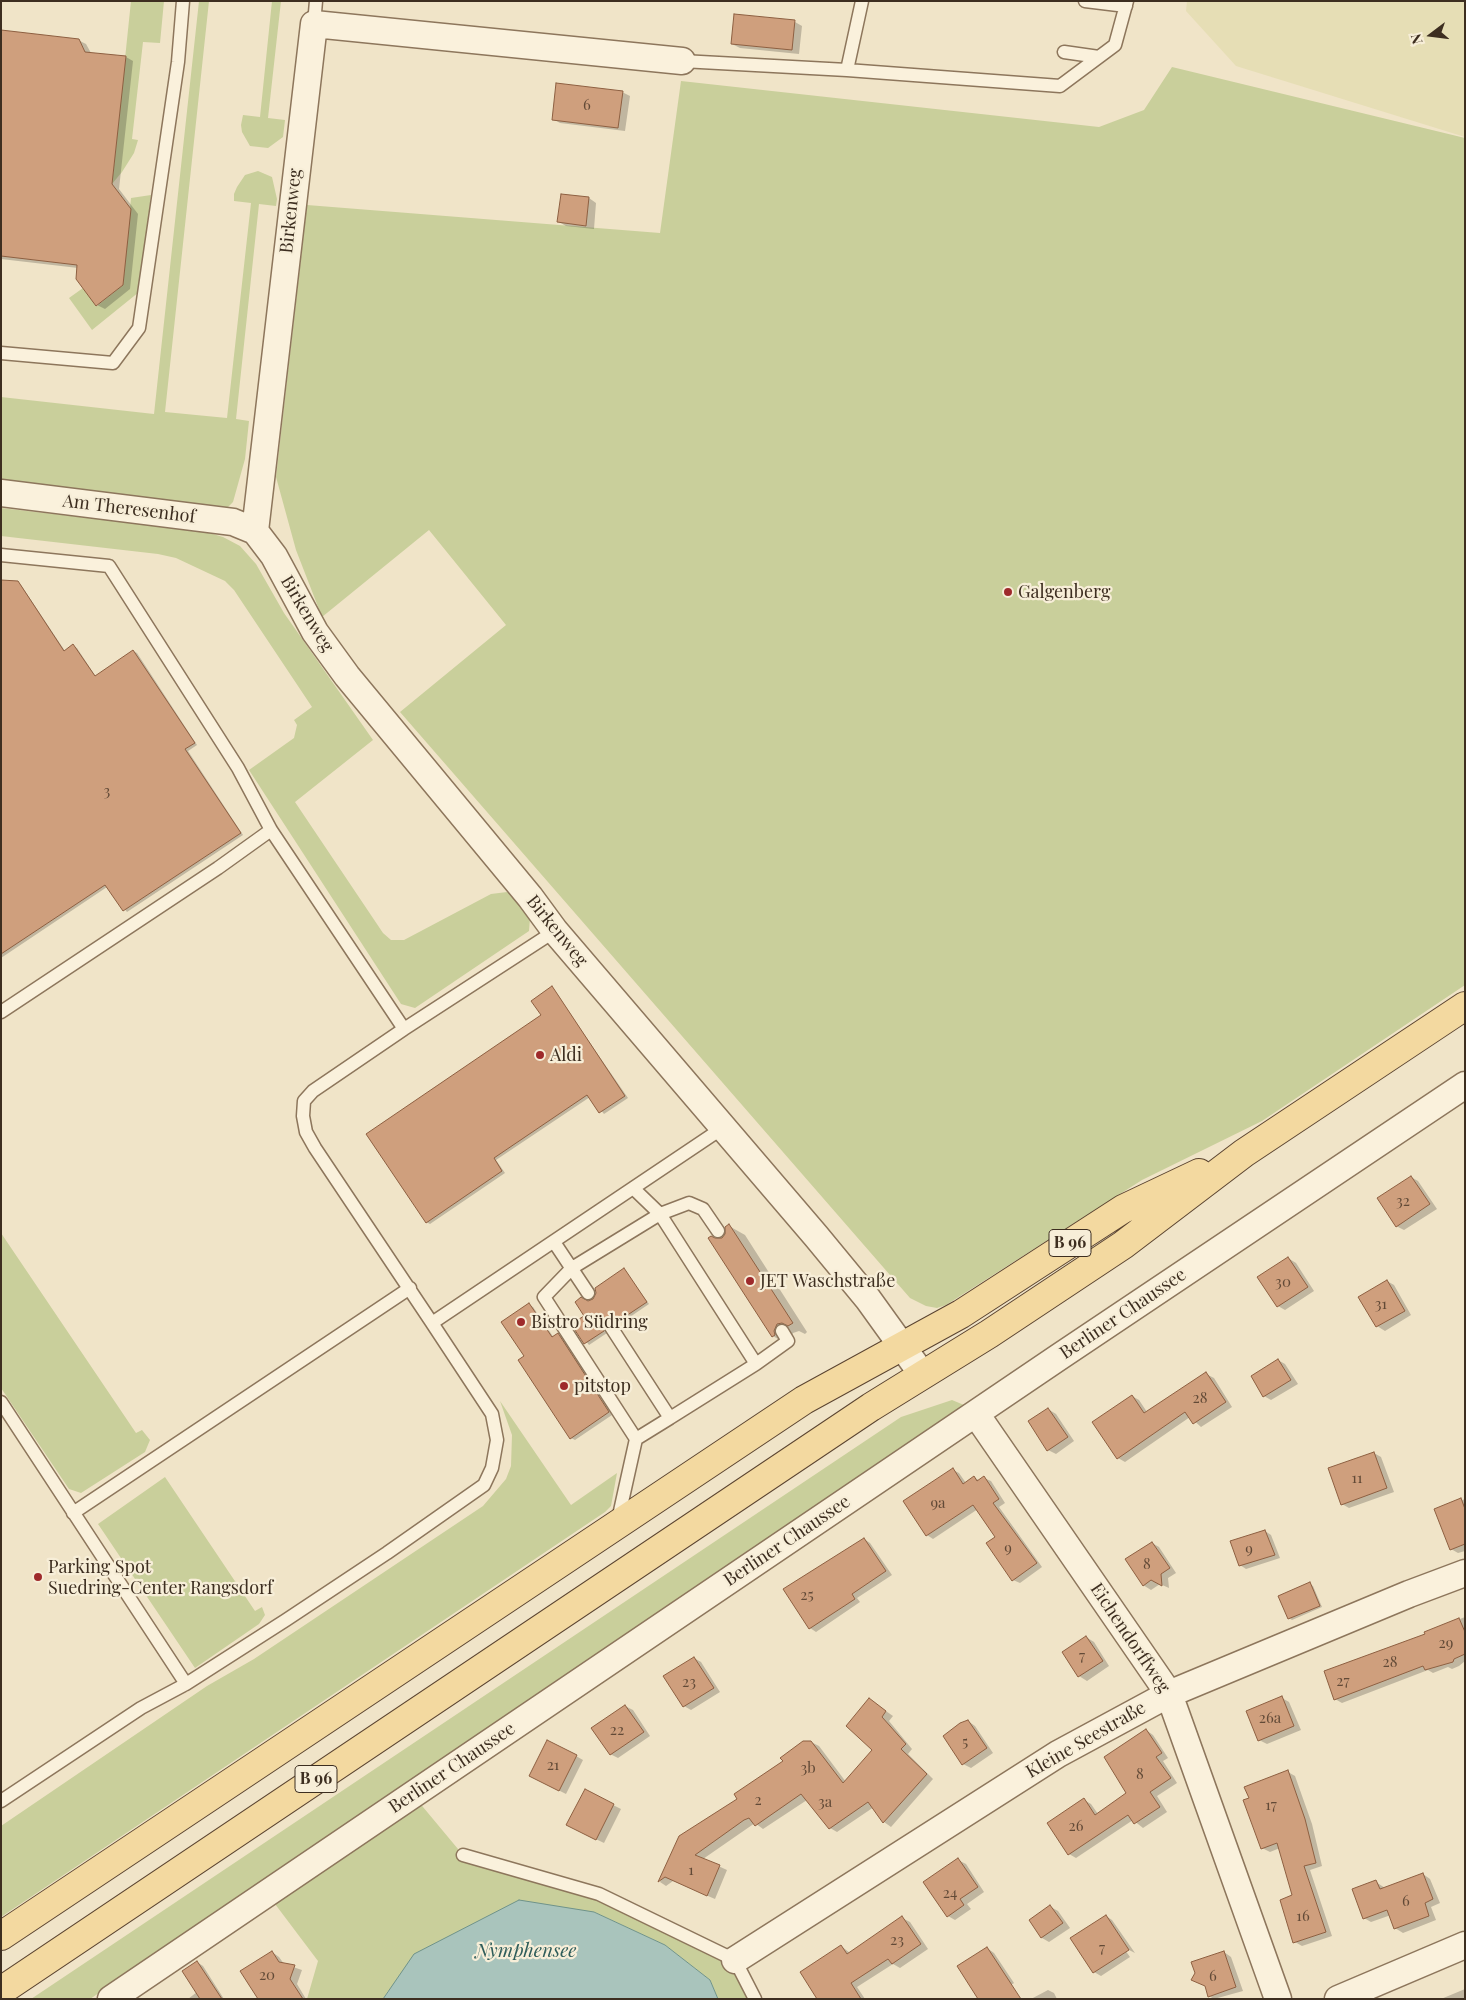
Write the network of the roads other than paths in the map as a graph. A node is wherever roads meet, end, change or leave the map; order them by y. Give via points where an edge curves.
1 (183, 1) edge
2 (862, 1) edge
3 (1085, 1) edge
4 (1126, 3) edge
5 (315, 13) edge
6 (1064, 52) dead end
7 (1099, 57) junction
8 (682, 61) joint
9 (847, 70) junction
10 (1, 353) edge
11 (1, 493) edge
12 (255, 531) junction
13 (1, 555) edge
14 (270, 830) junction
15 (555, 931) junction
16 (1465, 1006) edge
17 (1, 1012) edge
18 (404, 1029) junction
19 (1465, 1085) edge
20 (724, 1127) junction
21 (1244, 1153) junction
22 (633, 1188) junction
23 (660, 1214) junction
24 (718, 1232) dead end
25 (554, 1242) junction
26 (572, 1268) junction
27 (410, 1288) junction
28 (588, 1293) dead end
29 (432, 1323) junction
30 (611, 1327) dead end
31 (782, 1331) dead end
32 (903, 1345) junction
33 (756, 1364) junction
34 (922, 1374) junction
35 (1, 1402) edge
36 (976, 1414) junction
37 (670, 1418) junction
38 (636, 1439) junction
39 (73, 1514) junction
40 (617, 1523) junction
41 (1465, 1573) edge
42 (186, 1684) junction
43 (1169, 1694) junction
44 (1, 1802) edge
45 (463, 1855) dead end
46 (1, 1936) edge
47 (1465, 1945) edge
48 (735, 1960) junction
49 (1, 1991) edge
50 (111, 1999) edge
51 (755, 1999) edge
52 (1278, 1999) edge
53 (1338, 1999) edge

1 - 10 lane via 178,62 139,328 113,363
2 - 9 lane
3 - 4 lane
4 - 7 lane via 1115,45
5 - 8 street, Birkenweg
5 - 12 street, Birkenweg
6 - 7 lane
7 - 9 lane via 1060,86
8 - 9 lane
11 - 12 street, Am Theresenhof via 233,522
12 - 15 street, Birkenweg via 274,556 314,632 347,676
13 - 14 lane via 109,566 238,768
14 - 17 lane
14 - 18 lane
15 - 18 lane
15 - 20 street, Birkenweg
16 - 21 main road, B 96
18 - 27 lane via 313,1092 304,1101 302,1116 315,1148
19 - 36 street, Berliner Chaussee
20 - 22 lane
20 - 32 street, Birkenweg
21 - 32 main road, B 96 via 1123,1209 960,1314
21 - 34 main road, B 96 via 1141,1233 990,1334
22 - 23 lane
22 - 25 lane
23 - 24 lane via 689,1204 703,1209
23 - 26 lane
23 - 33 lane
25 - 26 lane
25 - 29 lane
26 - 28 lane
26 - 38 lane via 544,1297
27 - 29 lane
27 - 39 lane
29 - 42 lane via 492,1414 497,1440 492,1468 484,1485 387,1553
30 - 37 lane
31 - 33 lane via 788,1341
32 - 34 street, Birkenweg
32 - 40 main road, B 96 via 804,1400
33 - 37 lane
34 - 49 main road, B 96
35 - 39 lane
36 - 43 street, Eichendorffweg
36 - 50 street, Berliner Chaussee
37 - 38 lane
38 - 40 lane
39 - 42 lane
40 - 46 main road, B 96
41 - 43 street, Kleine Seestraße
42 - 44 lane via 141,1708
43 - 48 street, Kleine Seestraße via 1058,1754
43 - 52 street, Eichendorffweg
45 - 48 lane via 599,1894
47 - 53 street
48 - 51 lane

